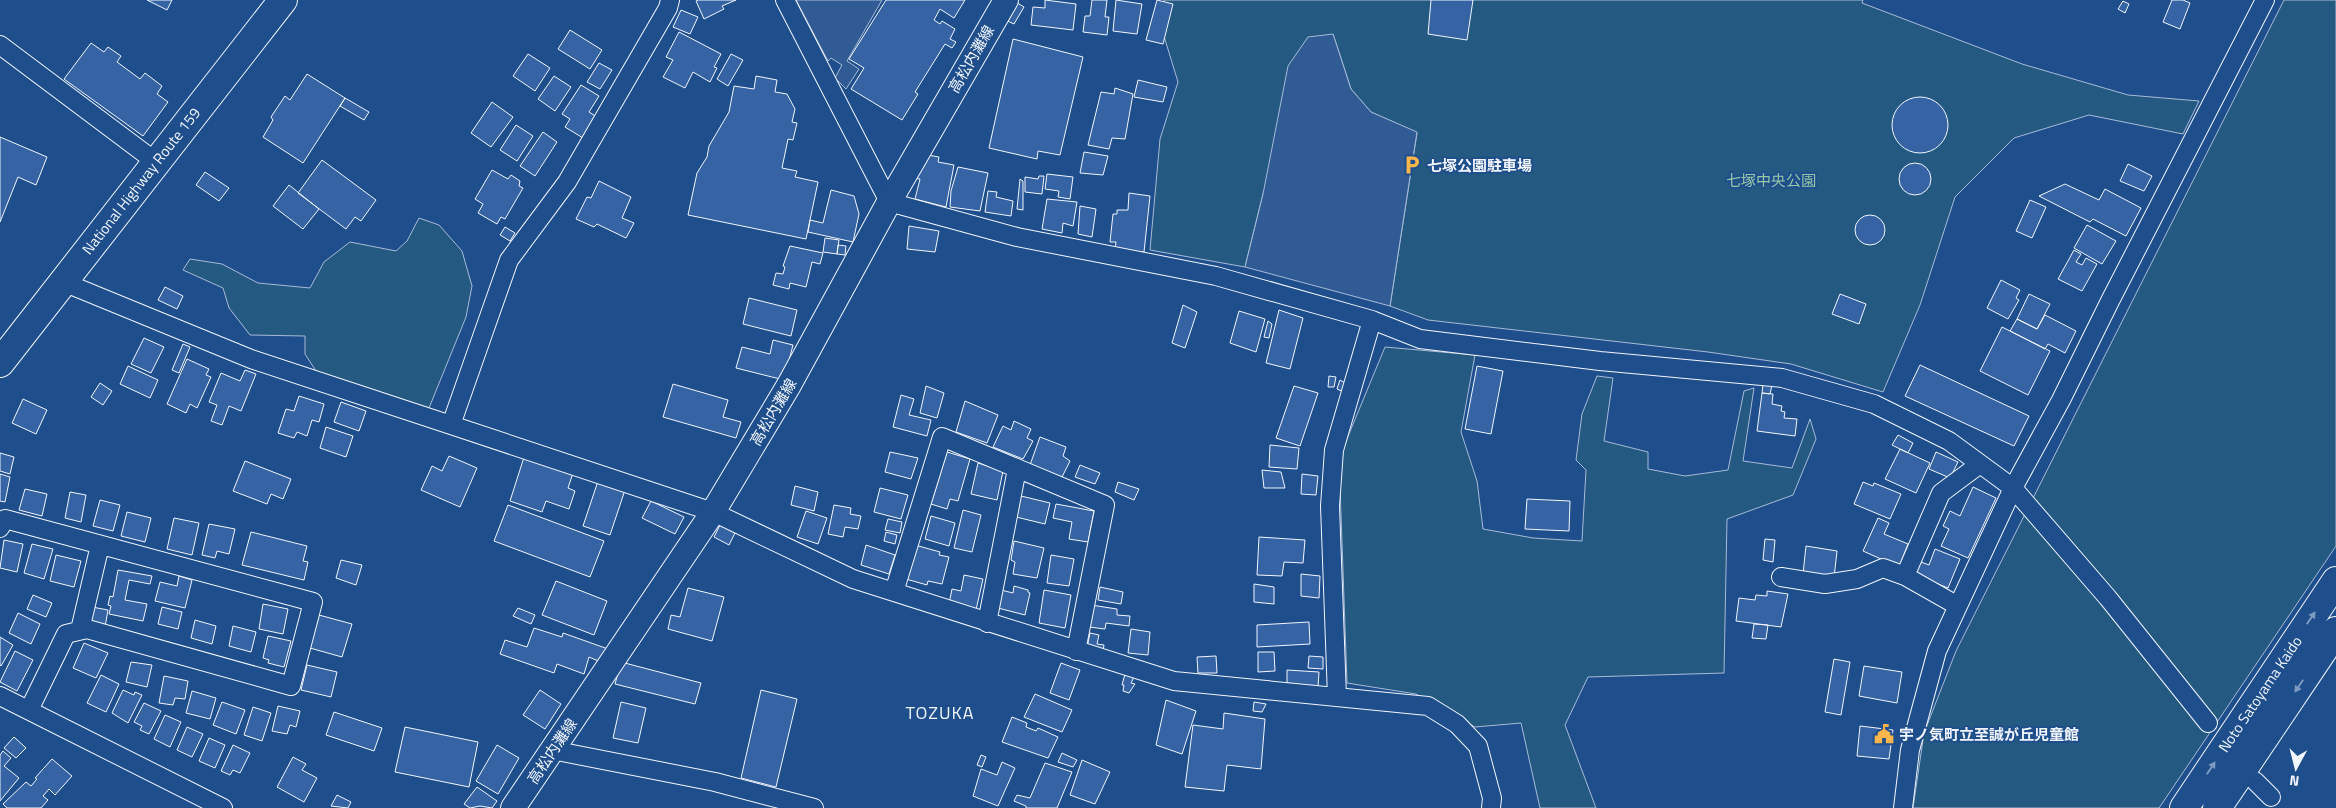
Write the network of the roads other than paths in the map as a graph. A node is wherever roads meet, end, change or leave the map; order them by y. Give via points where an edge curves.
1 (283, 0) edge
2 (670, 0) edge
3 (785, 0) edge
4 (1006, 0) edge
5 (2266, 0) edge
6 (0, 45) edge
7 (156, 162) junction
8 (889, 202) junction
9 (63, 282) junction
10 (1372, 320) junction
11 (0, 363) edge
12 (451, 424) junction
13 (1980, 464) junction
14 (1016, 469) junction
15 (2013, 488) junction
16 (713, 512) junction
17 (0, 528) edge
18 (100, 544) junction
19 (1905, 576) junction
20 (1781, 577) dead end
21 (2336, 581) edge
22 (894, 592) junction
23 (1958, 606) junction
24 (987, 622) junction
25 (80, 630) junction
26 (2336, 631) edge
27 (1076, 651) junction
28 (0, 696) edge
29 (1337, 697) junction
30 (29, 710) junction
31 (2208, 723) dead end
32 (552, 750) junction
33 (2256, 781) dead end
34 (2271, 797) dead end
35 (223, 808) edge
36 (513, 808) edge
37 (814, 808) edge
38 (1491, 808) edge
39 (1902, 808) edge
40 (2184, 808) edge
41 (2217, 808) edge

1 - 7 highway, National Highway Route 159
2 - 12 street via 567,182 509,260
3 - 8 street
4 - 8 main road, 高松内灘線
5 - 15 street
6 - 7 street
7 - 9 highway, National Highway Route 159
8 - 10 street via 1017,237 1216,276
8 - 16 main road, 高松内灘線 via 789,385
9 - 11 highway, National Highway Route 159
9 - 12 street via 250,359
10 - 13 street via 1420,339 1600,361 1782,378 1874,404 1949,441
10 - 29 street via 1334,450 1330,506
12 - 16 street
13 - 15 street
13 - 19 street via 1941,493
14 - 22 street via 942,438
14 - 24 street
14 - 27 street via 1105,506
15 - 23 street
15 - 31 street via 2108,598
16 - 22 street via 853,579
16 - 32 main road, 高松内灘線
17 - 18 street via 5,519
18 - 25 street
18 - 25 street via 313,602 291,686 87,629
19 - 20 street via 1883,568 1857,578 1825,584
19 - 23 street
40 -> 21 highway, Noto Satoyama Kaido
22 - 24 street
23 - 39 street via 1937,651 1910,750
24 - 27 street
25 - 30 street via 66,634
26 -> 41 highway, Noto Satoyama Kaido
27 - 29 street via 1174,681
28 - 30 street
29 - 38 street via 1428,706 1456,724 1478,746 1492,798
30 - 35 street
32 - 36 main road, 高松内灘線
32 - 37 street via 715,782
33 - 34 street

